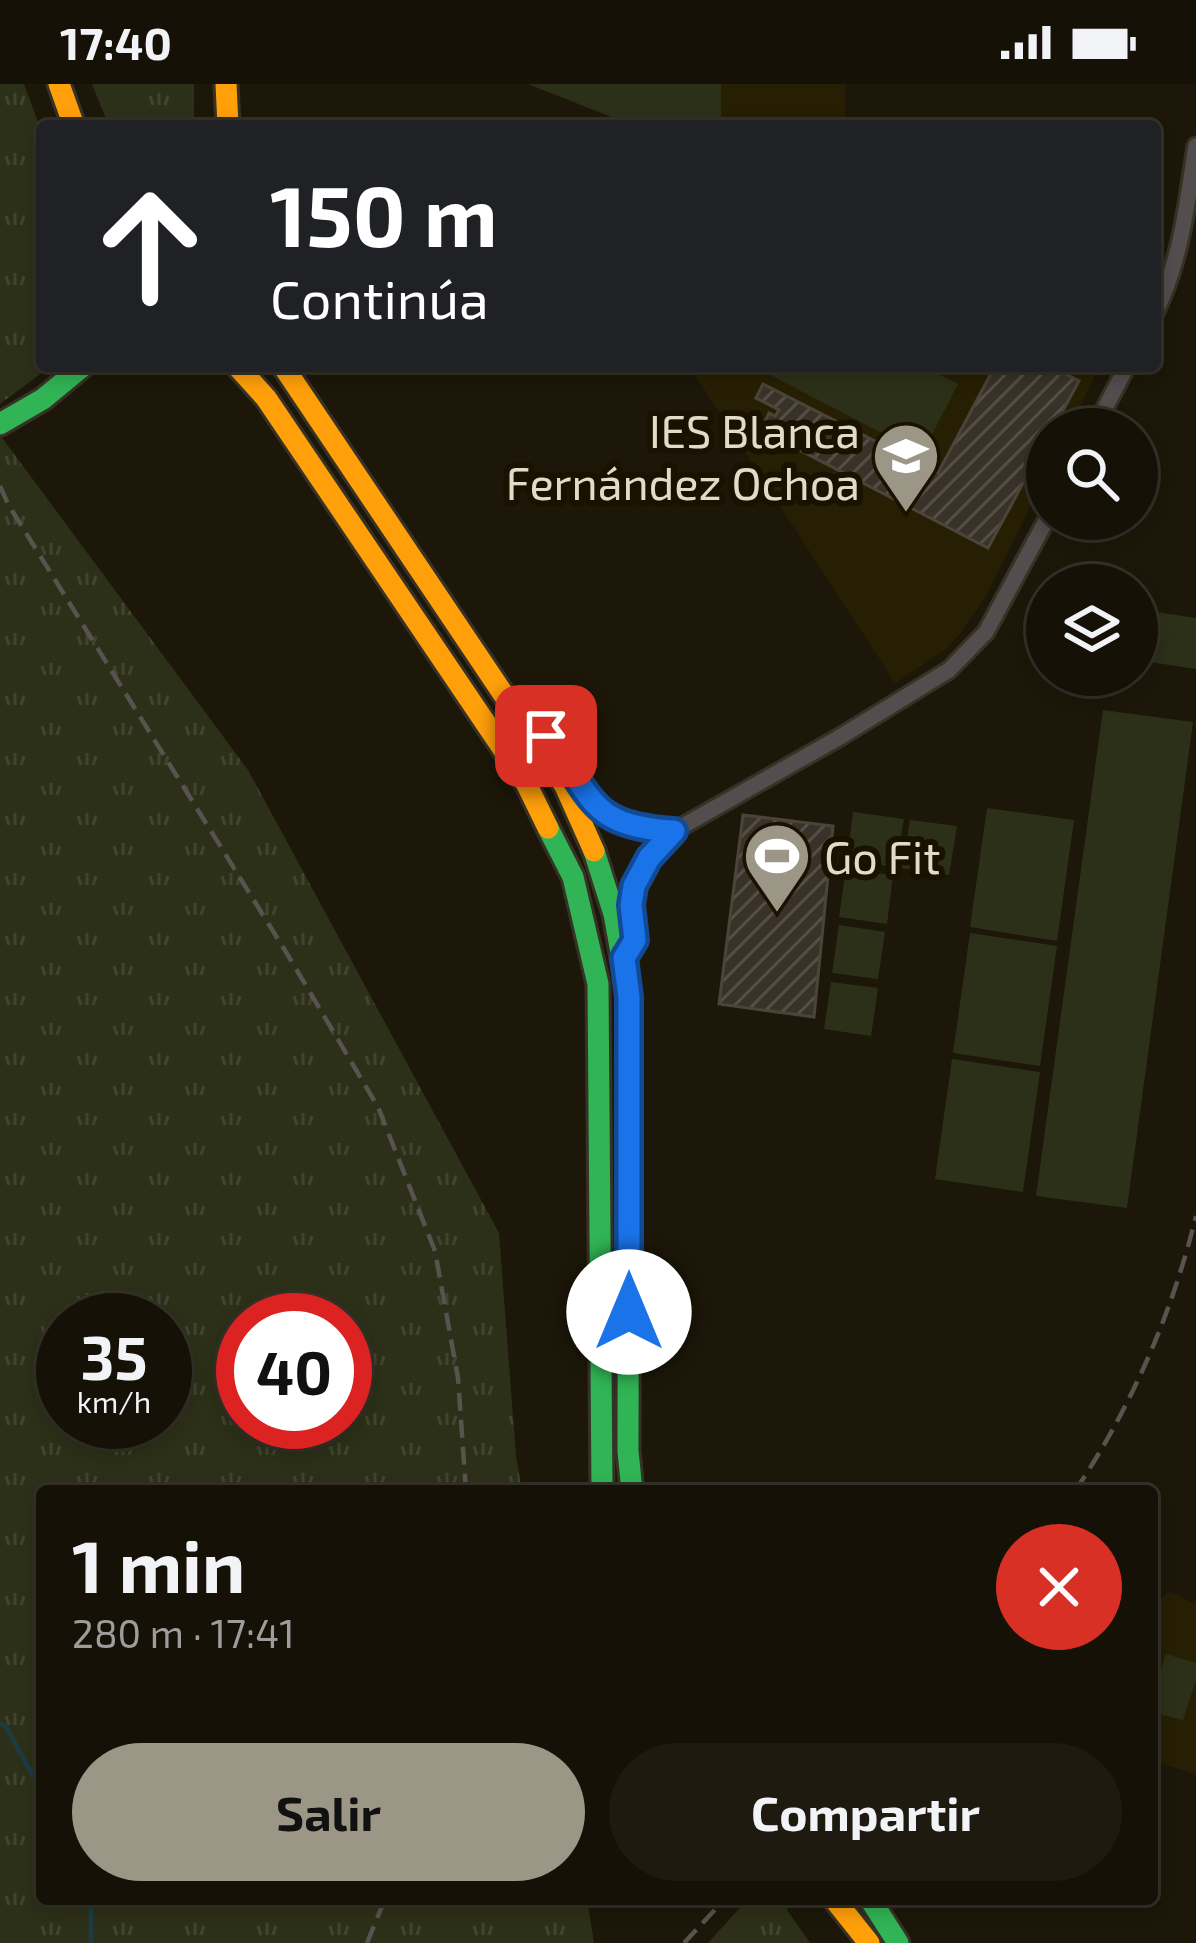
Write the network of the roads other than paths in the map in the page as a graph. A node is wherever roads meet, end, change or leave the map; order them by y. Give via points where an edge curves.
1 (59, 84) edge
2 (226, 84) edge
3 (72, 120) edge
4 (229, 120) edge
5 (1196, 146) edge
6 (1161, 300) edge
7 (76, 372) edge
8 (243, 372) edge
9 (287, 372) edge
10 (1124, 372) edge
11 (1105, 408) edge
12 (0, 424) edge
13 (1036, 540) edge
14 (521, 722) junction
15 (674, 831) junction
16 (624, 958) junction
17 (602, 1485) edge
18 (631, 1485) edge
19 (839, 1905) edge
20 (874, 1905) edge
21 (869, 1943) edge
22 (898, 1943) edge

1 - 3 street
2 - 4 street
5 - 6 street via 1180,246
7 - 12 street
8 - 17 street via 526,783 573,877 598,984
9 - 14 street
10 - 11 street
13 - 15 street via 986,632 949,670
14 - 15 street via 546,736 597,808 638,829
14 - 16 street via 581,819
15 - 16 street via 637,878 635,940
16 - 18 street
19 - 21 street
20 - 22 street

